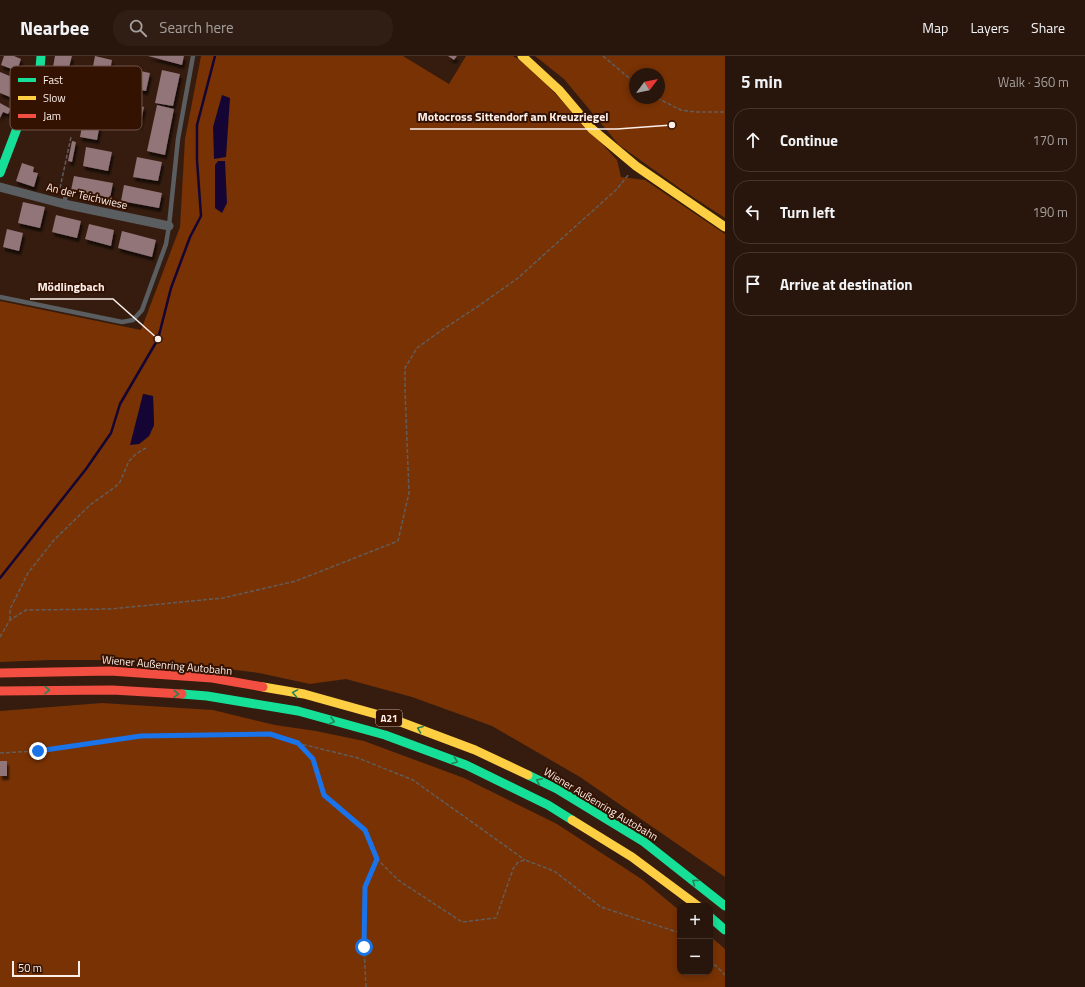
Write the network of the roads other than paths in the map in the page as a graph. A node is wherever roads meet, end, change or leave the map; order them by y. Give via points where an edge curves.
1 (41, 56) edge
2 (193, 56) edge
3 (522, 56) edge
4 (40, 66) edge
5 (16, 130) edge
6 (0, 173) edge
7 (0, 187) edge
8 (67, 190) dead end
9 (64, 204) junction
10 (170, 226) junction
11 (725, 227) edge
12 (0, 297) edge
13 (3, 673) edge
14 (4, 691) edge
15 (694, 903) edge
16 (725, 906) edge
17 (713, 920) edge
18 (725, 930) edge

1 - 4 main road
2 - 10 lane via 178,139
3 - 11 main road via 559,90 592,129 636,166
5 - 6 main road
7 - 9 street, An der Teichwiese
8 - 9 lane
9 - 10 street, An der Teichwiese
10 - 12 lane via 142,310 133,320 122,322
16 -> 13 main road, Wiener Außenring Autobahn / A21 via 644,842 557,789 475,750 390,718 304,694 212,678 110,671
14 -> 15 main road, A21 via 112,690 207,696 298,711 385,735 466,765 548,805 632,857
17 - 18 main road

